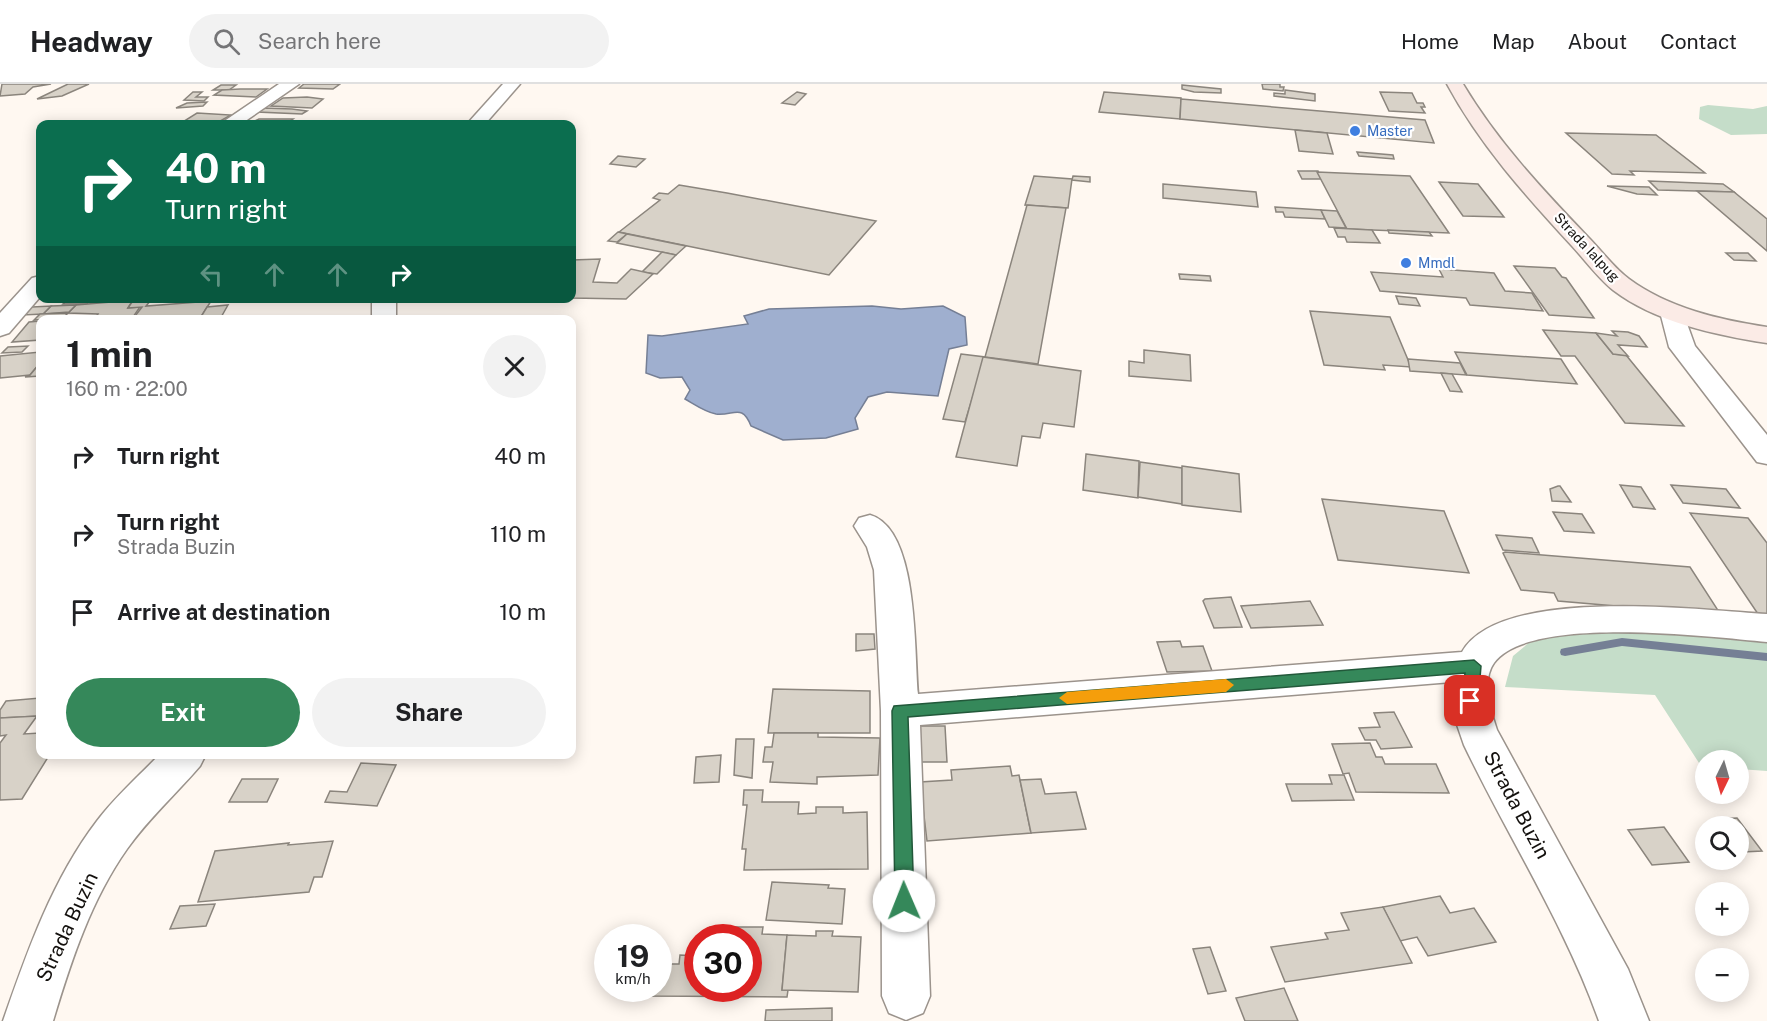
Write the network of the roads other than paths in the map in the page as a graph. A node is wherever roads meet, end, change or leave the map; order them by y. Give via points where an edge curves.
1 (291, 84) edge
2 (512, 84) edge
3 (1455, 84) edge
4 (235, 120) edge
5 (480, 120) edge
6 (36, 288) edge
7 (1672, 312) junction
8 (0, 328) edge
9 (1767, 335) edge
10 (1767, 455) edge
11 (870, 526) dead end
12 (1767, 628) edge
13 (1474, 666) junction
14 (900, 711) junction
15 (181, 759) edge
16 (906, 996) dead end
17 (28, 1021) edge
18 (1624, 1021) edge

1 - 4 street
2 - 5 street
3 - 7 street, Strada Ialpug via 1495,145 1620,284
6 - 8 street
7 - 9 street, Strada Ialpug
7 - 10 street via 1682,347
11 - 14 street via 884,545 891,570
12 - 13 street via 1629,619 1564,621 1517,631 1482,651
13 - 14 street
13 - 18 street, Strada Buzin via 1470,701 1485,745 1606,976
14 - 16 street
15 - 17 street, Strada Buzin via 112,836 72,906

